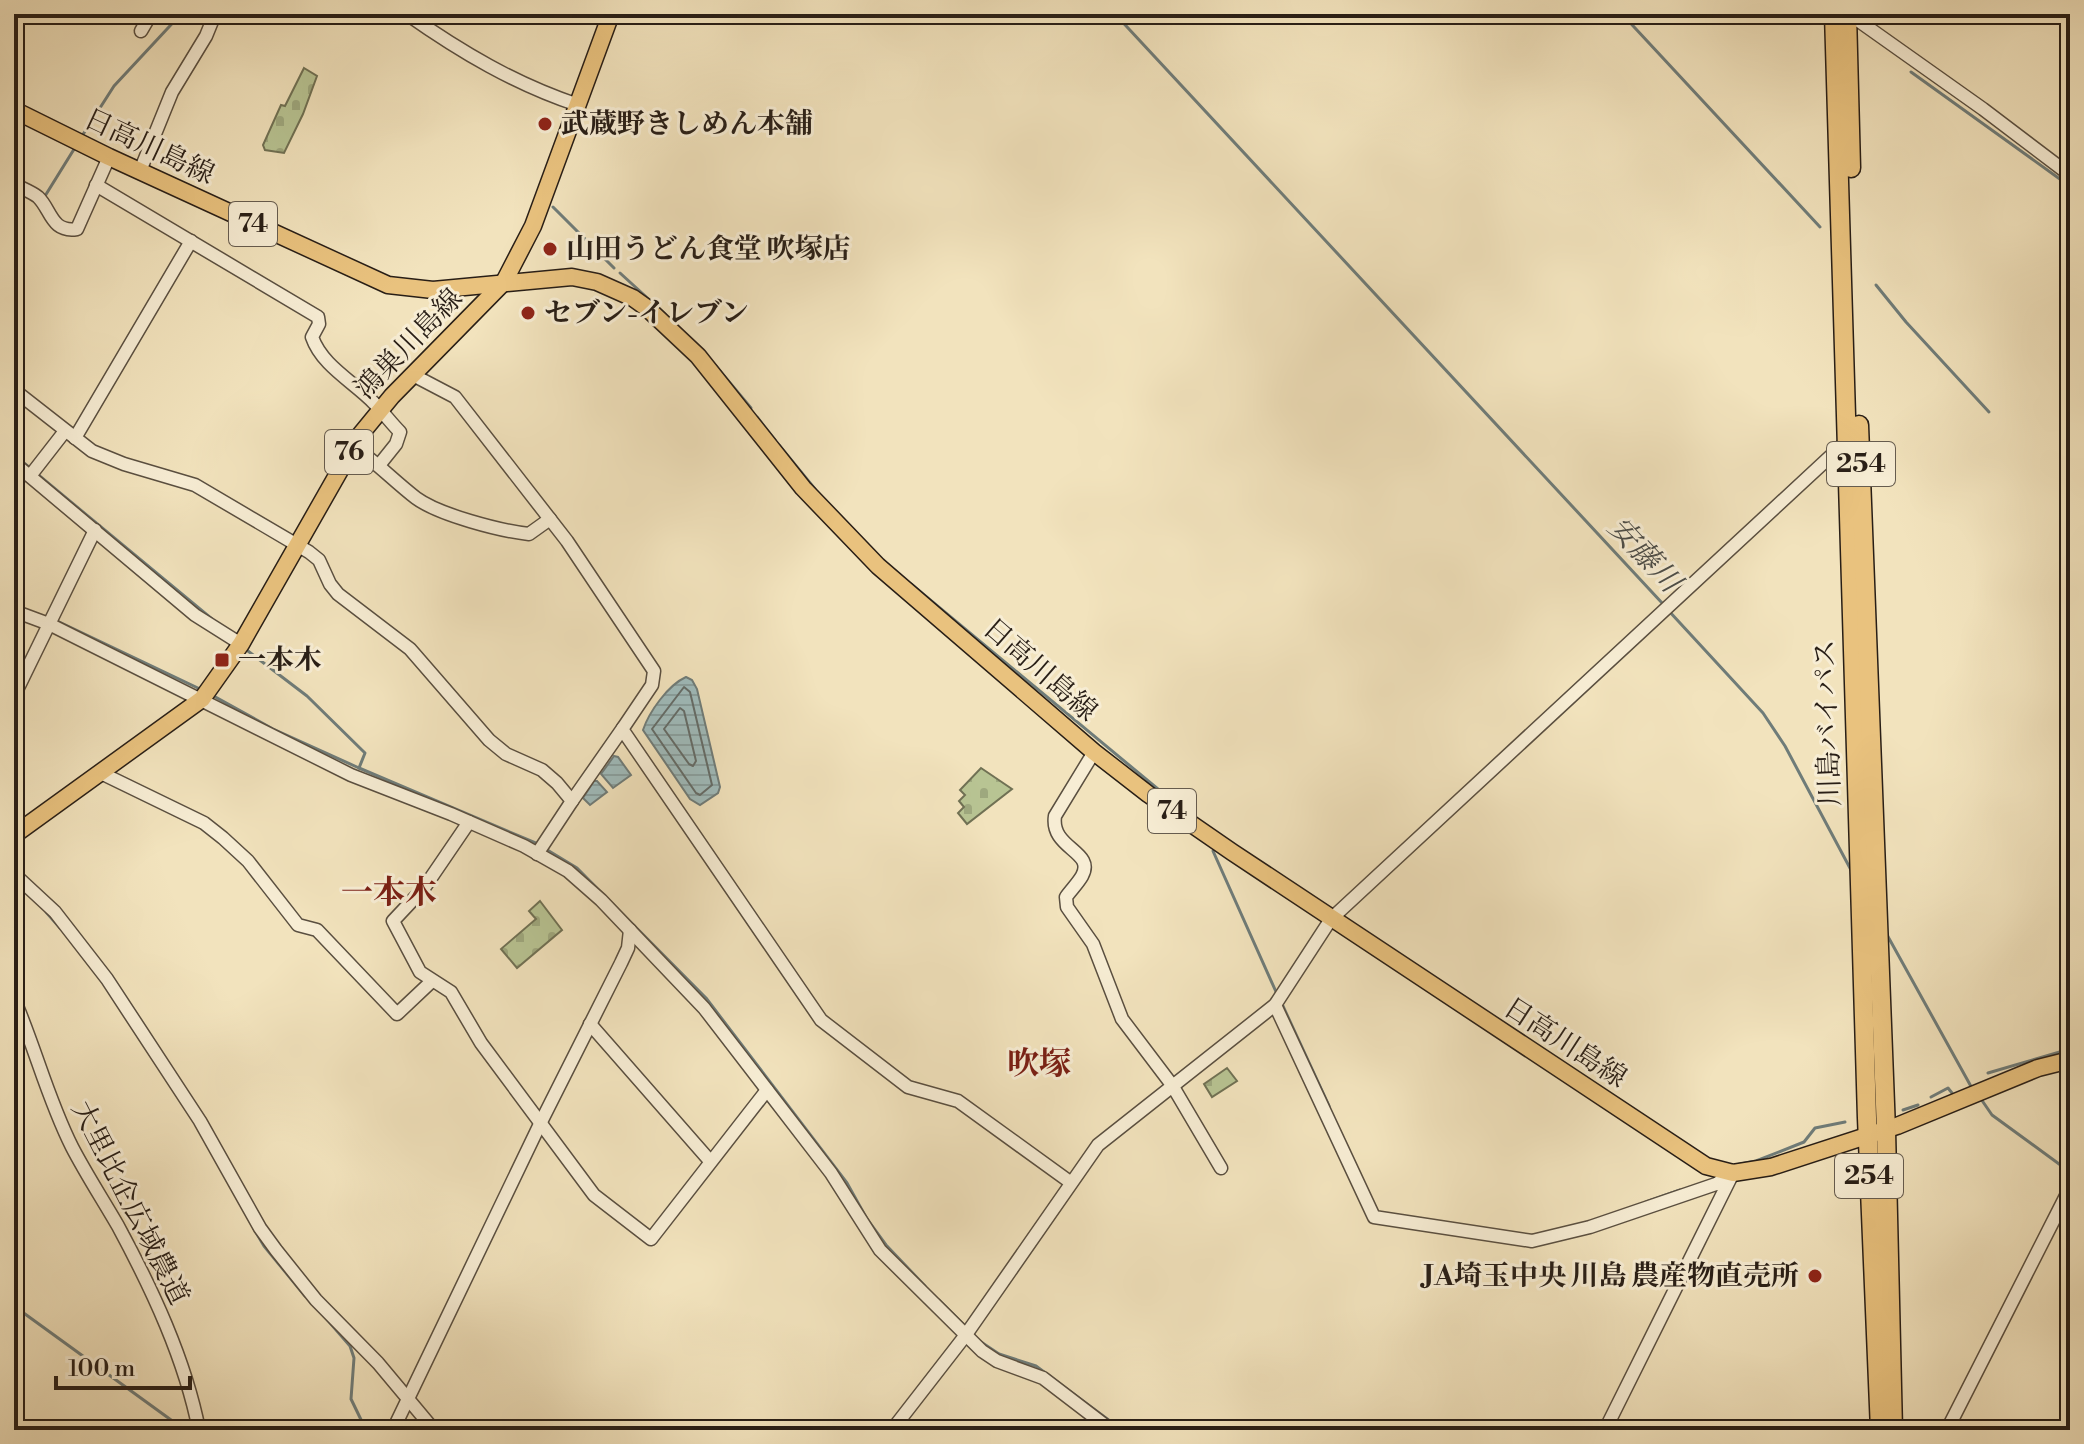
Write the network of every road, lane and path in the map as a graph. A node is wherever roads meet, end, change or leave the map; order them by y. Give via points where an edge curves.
1 (151, 14) edge
2 (215, 14) edge
3 (407, 14) edge
4 (611, 14) edge
5 (1834, 14) edge
6 (1848, 14) edge
7 (141, 31) dead end
8 (578, 105) junction
9 (14, 110) edge
10 (109, 157) junction
11 (140, 171) junction
12 (2070, 175) edge
13 (14, 184) edge
14 (96, 185) junction
15 (191, 241) junction
16 (504, 282) junction
17 (413, 375) junction
18 (14, 390) edge
19 (379, 410) junction
20 (70, 435) junction
21 (1848, 440) junction
22 (353, 446) junction
23 (14, 463) edge
24 (380, 464) junction
25 (30, 476) junction
26 (550, 519) junction
27 (95, 530) junction
28 (296, 546) junction
29 (14, 611) edge
30 (49, 624) junction
31 (241, 644) junction
32 (14, 696) edge
33 (202, 699) junction
34 (623, 728) junction
35 (1094, 752) junction
36 (101, 773) junction
37 (572, 801) junction
38 (469, 822) junction
39 (14, 835) edge
40 (537, 854) junction
41 (14, 874) edge
42 (1870, 918) junction
43 (1331, 919) junction
44 (630, 930) junction
45 (432, 981) junction
46 (14, 999) edge
47 (1275, 1005) junction
48 (590, 1024) junction
49 (2070, 1060) edge
50 (1172, 1085) junction
51 (767, 1090) junction
52 (540, 1124) junction
53 (1876, 1132) junction
54 (710, 1161) junction
55 (1221, 1168) dead end
56 (1733, 1173) junction
57 (1070, 1182) junction
58 (2070, 1188) edge
59 (965, 1336) junction
60 (409, 1399) junction
61 (199, 1430) edge
62 (393, 1430) edge
63 (434, 1430) edge
64 (892, 1430) edge
65 (1111, 1430) edge
66 (1605, 1430) edge
67 (1880, 1430) edge
68 (1893, 1430) edge
69 (1947, 1430) edge

1 - 7 street
2 - 11 street via 172,92
3 - 8 street via 484,65
4 - 8 main road, 鴻巣川島線 / 76
5 - 21 highway, 川島バイパス / 254
6 - 12 street
6 - 42 highway, 川島バイパス / 254
8 - 16 main road, 鴻巣川島線 / 76 via 533,226
9 - 10 main road, 日高川島線 / 74
10 - 11 main road, 日高川島線 / 74
10 - 14 street
11 - 16 main road, 日高川島線 / 74 via 388,285 433,290
13 - 14 street via 38,197 61,227 71,230 77,229
14 - 15 street
15 - 19 street via 315,314 320,320 313,341
15 - 20 street
16 - 17 main road, 鴻巣川島線 / 76
16 - 35 main road, 日高川島線 / 74 via 572,277 614,288 647,308 698,356 803,488 878,566
17 - 19 main road, 鴻巣川島線 / 76
17 - 26 street via 455,397
18 - 20 street
19 - 22 main road, 鴻巣川島線 / 76
19 - 24 street via 400,432
20 - 25 street
20 - 28 street via 124,464 195,485
21 - 42 highway, 川島バイパス / 254 via 1860,886
21 - 43 street
22 - 24 street
22 - 28 main road, 鴻巣川島線 / 76
23 - 25 street
24 - 26 street via 417,499 447,513 529,534
25 - 27 street
26 - 34 street via 654,671 652,685
27 - 30 street
27 - 31 street via 195,615
28 - 31 main road, 鴻巣川島線 / 76
28 - 37 street via 319,560 338,594 393,633 425,664 489,740 542,770
29 - 30 street
30 - 32 street
30 - 33 street
31 - 33 main road, 鴻巣川島線 / 76
33 - 36 main road, 鴻巣川島線 / 76
33 - 38 street via 351,775
34 - 37 street
34 - 57 street via 821,1020 908,1087 958,1101
35 - 43 main road, 日高川島線 / 74
35 - 50 street via 1055,816 1059,838 1085,866 1066,897 1067,907 1093,944 1122,1019
36 - 39 main road, 鴻巣川島線 / 76
36 - 45 street via 204,823 223,838 298,925 317,930 397,1014
37 - 40 street
38 - 40 street
38 - 45 street via 424,888 393,921 420,972
40 - 44 street via 577,878
41 - 60 street via 55,912 104,974 276,1250
42 - 53 highway, 川島バイパス / 254
42 - 53 highway, 川島バイパス / 254 via 1878,935
43 - 47 street
43 - 56 main road, 日高川島線 / 74 via 1706,1166
44 - 48 street via 625,956
44 - 51 street via 704,1008
45 - 52 street via 451,992
46 - 61 street, 大里比企広域農道 via 59,1121 157,1306
47 - 50 street
47 - 56 street via 1374,1217 1532,1241 1590,1227 1716,1184
48 - 52 street
48 - 54 street
49 - 53 main road, 日高川島線 / 74
50 - 55 street
50 - 57 street via 1098,1145
51 - 54 street
51 - 59 street via 831,1173 880,1250
52 - 54 street via 594,1195 651,1239
52 - 60 street
53 - 56 main road, 日高川島線 / 74 via 1771,1167
53 - 67 highway, 川島バイパス / 254
53 - 68 highway, 川島バイパス / 254
56 - 66 street
57 - 59 street
58 - 69 street
59 - 64 street
59 - 65 street via 997,1361 1043,1378
60 - 62 street
60 - 63 street

